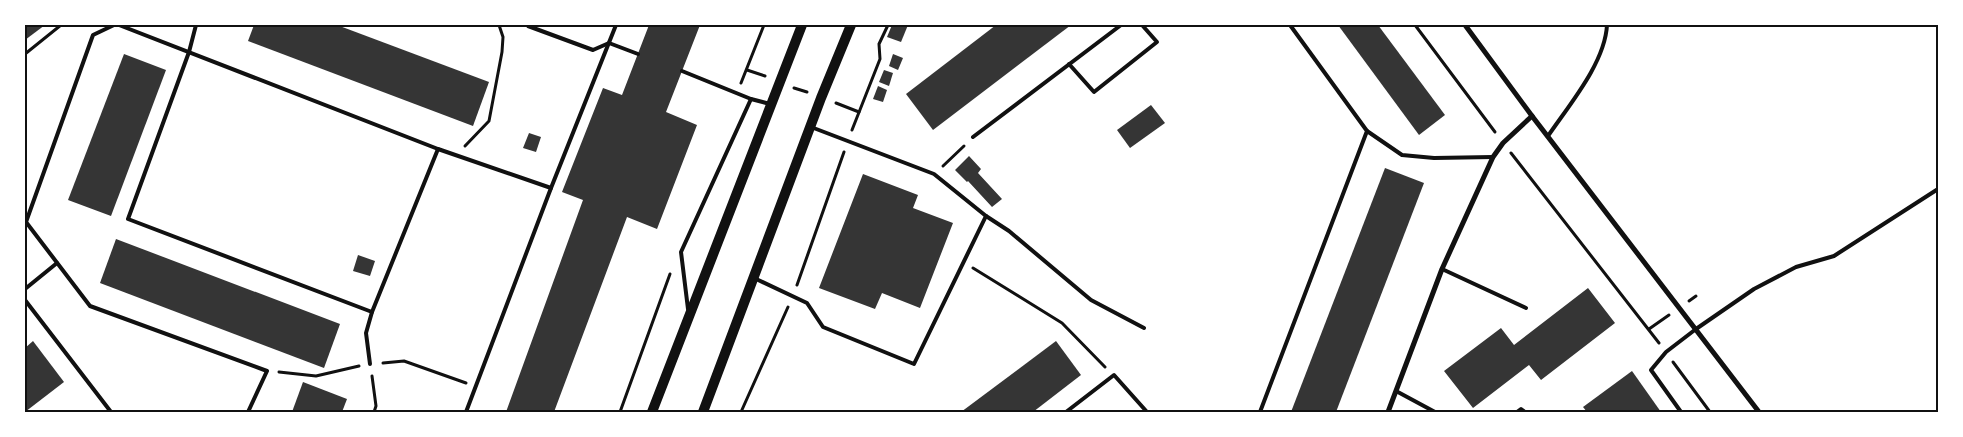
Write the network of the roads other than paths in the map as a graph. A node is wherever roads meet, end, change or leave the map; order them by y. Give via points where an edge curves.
1 (114, 25) edge
2 (119, 25) edge
3 (196, 25) edge
4 (616, 25) edge
5 (802, 25) edge
6 (851, 25) edge
7 (1121, 25) edge
8 (1142, 25) edge
9 (1290, 25) edge
10 (1465, 25) edge
11 (1607, 25) edge
12 (528, 26) edge
13 (609, 42) junction
14 (189, 52) junction
15 (638, 54) dead end
16 (1069, 64) junction
17 (682, 71) dead end
18 (751, 99) junction
19 (770, 104) junction
20 (1532, 116) junction
21 (811, 127) junction
22 (1368, 132) junction
23 (1548, 136) junction
24 (973, 137) road end
25 (438, 149) junction
26 (1494, 157) junction
27 (551, 188) junction
28 (1938, 188) edge
29 (986, 216) junction
30 (58, 264) junction
31 (1442, 269) junction
32 (754, 278) junction
33 (25, 289) edge
34 (25, 300) edge
35 (1526, 308) dead end
36 (372, 312) junction
37 (689, 314) junction
38 (1144, 328) dead end
39 (1696, 329) junction
40 (370, 364) road end
41 (1396, 391) junction
42 (111, 412) edge
43 (248, 412) edge
44 (466, 412) edge
45 (652, 412) edge
46 (704, 412) edge
47 (1066, 412) edge
48 (1147, 412) edge
49 (1260, 412) edge
50 (1388, 412) edge
51 (1435, 412) edge
52 (1517, 412) edge
53 (1525, 412) edge
54 (1681, 412) edge
55 (1759, 412) edge

1 - 30 lane via 93,35 26,222
2 - 14 lane
3 - 14 lane
4 - 13 lane
5 - 19 main road
6 - 21 main road
7 - 16 lane
8 - 16 lane via 1157,42 1094,92
9 - 22 lane
10 - 20 street
11 - 23 lane via 1600,54
12 - 13 lane via 593,50
13 - 15 lane
13 - 27 lane
14 - 25 lane
14 - 36 lane via 128,219
16 - 24 lane
17 - 18 lane
18 - 19 lane
18 - 37 lane via 682,252
19 - 37 main road
20 - 23 street
20 - 26 street via 1503,143
21 - 29 lane via 934,174
21 - 32 main road
22 - 26 lane via 1402,156
22 - 49 lane
23 - 39 street
25 - 27 lane
25 - 36 lane
26 - 31 street
27 - 44 lane
28 - 39 lane via 1834,256 1796,268 1754,289
29 - 32 lane via 914,364 823,327 807,303
29 - 38 lane via 1010,231 1091,300
30 - 33 lane
30 - 43 lane via 90,306 267,371
31 - 35 lane
31 - 41 street
32 - 46 main road
34 - 42 lane
36 - 40 lane via 366,333
37 - 45 main road
39 - 54 lane via 1666,352 1651,370
39 - 55 street
41 - 50 street
41 - 51 lane
47 - 48 lane via 1114,375
52 - 53 lane via 1521,409

